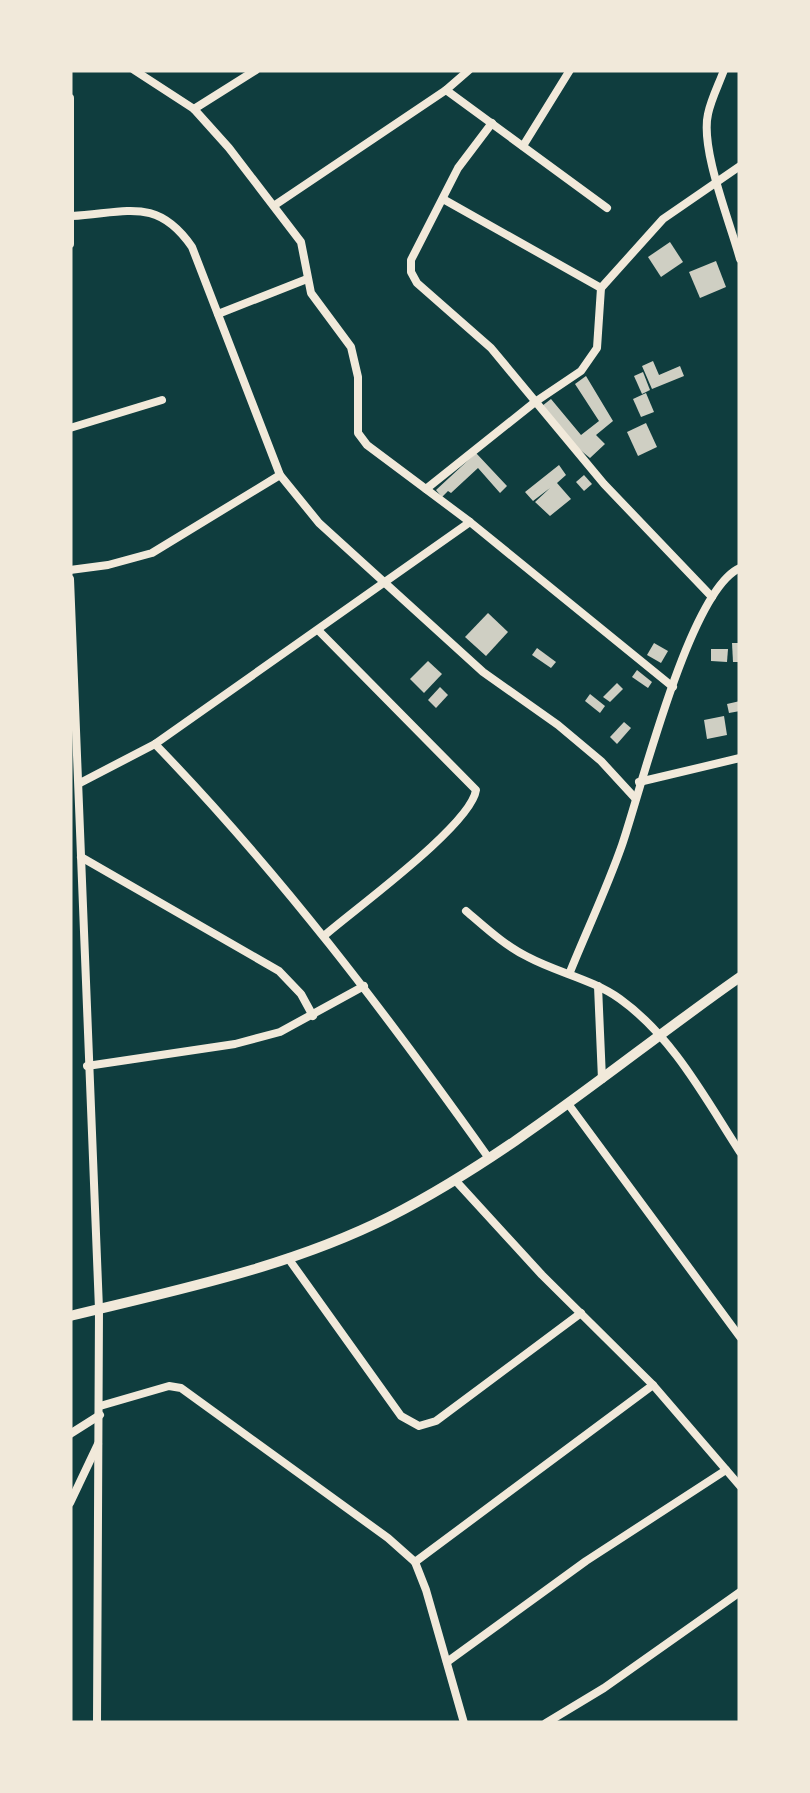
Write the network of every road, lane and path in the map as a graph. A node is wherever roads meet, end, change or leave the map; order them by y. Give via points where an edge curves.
1 (134, 70) edge
2 (256, 70) edge
3 (469, 70) edge
4 (570, 70) edge
5 (724, 70) edge
6 (446, 90) junction
7 (70, 98) edge
8 (194, 109) junction
9 (492, 123) junction
10 (523, 146) junction
11 (740, 166) edge
12 (719, 182) junction
13 (442, 199) junction
14 (274, 205) junction
15 (607, 208) dead end
16 (72, 216) edge
17 (70, 244) edge
18 (740, 258) edge
19 (307, 279) junction
20 (601, 288) junction
21 (218, 314) junction
22 (162, 400) dead end
23 (535, 402) junction
24 (70, 428) edge
25 (280, 475) junction
26 (426, 489) junction
27 (470, 522) junction
28 (740, 568) edge
29 (70, 570) edge
30 (70, 579) edge
31 (388, 583) junction
32 (712, 597) junction
33 (319, 631) junction
34 (673, 688) junction
35 (156, 744) junction
36 (740, 758) edge
37 (639, 782) junction
38 (80, 783) junction
39 (635, 798) junction
40 (81, 856) junction
41 (466, 911) dead end
42 (325, 935) junction
43 (570, 972) junction
44 (740, 977) edge
45 (364, 986) junction
46 (598, 986) junction
47 (313, 1016) junction
48 (659, 1034) junction
49 (87, 1066) junction
50 (602, 1078) junction
51 (569, 1105) junction
52 (740, 1152) edge
53 (488, 1156) junction
54 (456, 1180) junction
55 (288, 1258) junction
56 (99, 1309) junction
57 (581, 1313) junction
58 (70, 1316) edge
59 (736, 1323) edge
60 (740, 1337) edge
61 (653, 1385) junction
62 (100, 1410) junction
63 (70, 1434) edge
64 (100, 1440) junction
65 (726, 1470) junction
66 (740, 1486) edge
67 (70, 1503) edge
68 (415, 1562) junction
69 (740, 1592) edge
70 (446, 1662) junction
71 (96, 1723) edge
72 (464, 1723) edge
73 (546, 1723) edge

1 - 8 street
2 - 8 street
3 - 6 street
4 - 10 street
5 - 12 street via 706,135
6 - 9 street
6 - 14 street
7 - 16 street
8 - 14 street
9 - 10 street
9 - 13 street
10 - 15 street
11 - 12 street
12 - 18 street
12 - 20 street via 663,219
13 - 20 street
13 - 23 street via 411,272 491,348
14 - 19 street via 301,242
16 - 17 street
16 - 21 street via 140,211 177,225
19 - 21 street
19 - 26 street via 351,347 358,433
20 - 23 street via 591,360
21 - 25 street
22 - 24 street
23 - 26 street
23 - 32 street
25 - 29 street via 152,553
25 - 31 street via 320,523
26 - 27 street
27 - 31 street
27 - 34 street
28 - 32 street
30 - 38 street
31 - 33 street
31 - 39 street via 483,672 601,761
32 - 34 street
33 - 35 street
33 - 42 street via 476,790 446,834
34 - 37 street
35 - 38 street
35 - 42 street
36 - 37 street
37 - 39 street
38 - 40 street
39 - 43 street
40 - 47 street via 279,971
40 - 49 street
41 - 43 street via 529,958
42 - 45 street
43 - 46 street
44 - 48 street
45 - 47 street
45 - 53 street
46 - 48 street
46 - 50 street
47 - 49 street via 235,1044
48 - 50 street
48 - 52 street
49 - 56 street
50 - 51 street
51 - 53 street
51 - 59 street
53 - 54 street
54 - 55 street
54 - 57 street
55 - 56 street
55 - 57 street via 400,1416 419,1426 436,1421
56 - 58 street
56 - 62 street
57 - 61 street
59 - 60 street
61 - 65 street
61 - 68 street
62 - 63 street
62 - 64 street
62 - 68 street via 168,1386 181,1388
64 - 67 street
64 - 71 street
65 - 66 street
65 - 70 street
68 - 70 street
69 - 73 street
70 - 72 street

